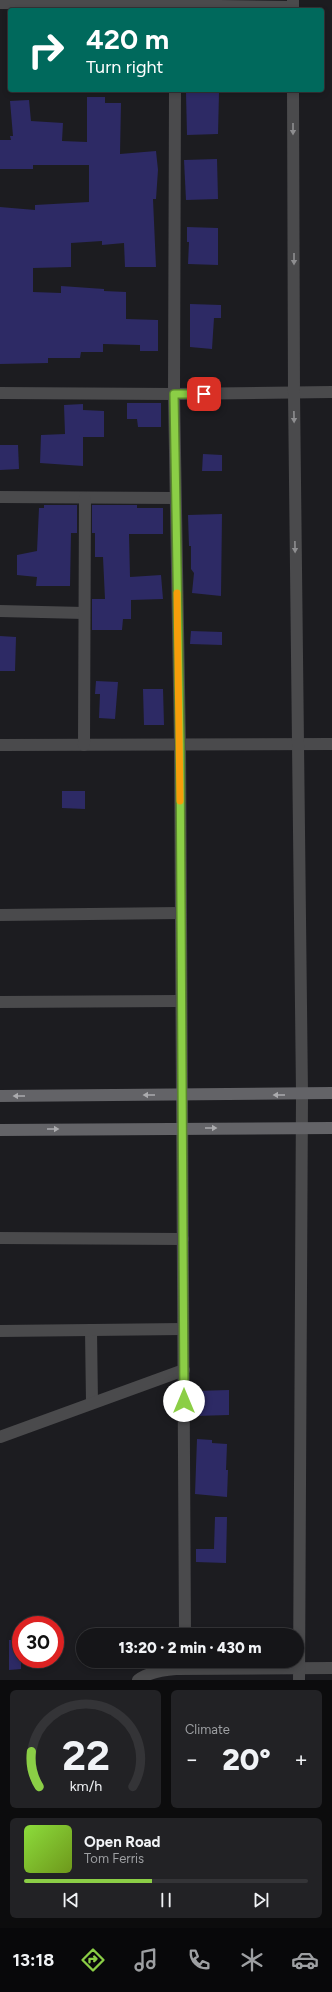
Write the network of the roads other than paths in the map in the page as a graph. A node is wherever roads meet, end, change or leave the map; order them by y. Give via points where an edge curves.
1 (0, 2) edge
2 (293, 6) edge
3 (176, 8) edge
4 (175, 92) edge
5 (293, 92) edge
6 (332, 392) edge
7 (0, 393) edge
8 (294, 393) junction
9 (174, 394) junction
10 (0, 497) edge
11 (85, 498) junction
12 (175, 498) junction
13 (0, 612) edge
14 (84, 613) junction
15 (180, 744) junction
16 (298, 744) junction
17 (332, 744) edge
18 (0, 745) edge
19 (84, 745) junction
20 (180, 913) junction
21 (0, 915) edge
22 (180, 1001) junction
23 (0, 1002) edge
24 (332, 1093) edge
25 (302, 1094) junction
26 (182, 1095) junction
27 (0, 1096) edge
28 (301, 1128) junction
29 (332, 1128) edge
30 (182, 1129) junction
31 (0, 1130) edge
32 (0, 1238) edge
33 (183, 1239) junction
34 (183, 1329) junction
35 (91, 1330) junction
36 (0, 1331) edge
37 (184, 1370) junction
38 (92, 1403) junction
39 (0, 1437) edge
40 (185, 1628) edge
41 (170, 1668) edge
42 (223, 1668) edge
43 (332, 1668) edge
44 (299, 1674) edge
45 (138, 1680) edge

1 - 3 street
2 - 3 street
4 - 9 street
5 -> 8 street
6 - 8 street
7 - 9 street
8 - 9 street
8 -> 16 street
9 - 12 street
10 - 11 street
11 - 12 street
11 - 14 street
12 - 15 street
13 - 14 street
14 - 19 street
15 - 16 street
15 - 19 street
15 - 20 street
16 - 17 street
16 - 25 street
18 - 19 street
20 - 21 street
20 - 22 street
22 - 23 street
22 - 26 street
24 - 25 main road
25 -> 26 main road
25 - 28 street
26 -> 27 main road
26 - 30 street
28 - 29 main road
30 -> 28 main road
28 - 44 street
31 -> 30 main road
30 - 33 street
32 - 33 street
33 - 34 street
34 - 35 street
34 - 37 street
35 - 36 street
35 - 38 street
37 - 38 street
37 - 40 street
38 - 39 street
41 - 45 street via 145,1675
42 - 44 street
43 - 44 street

